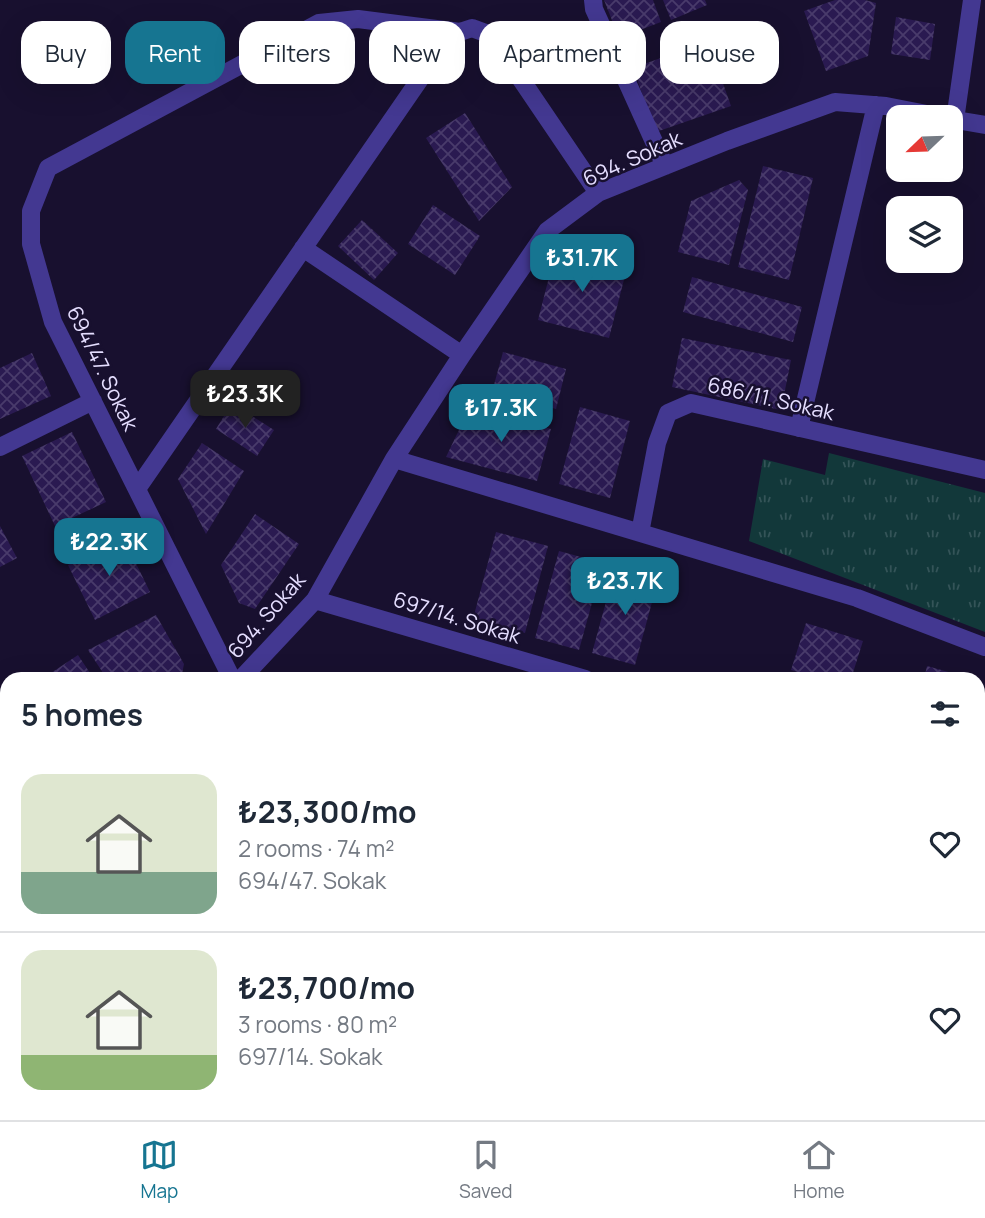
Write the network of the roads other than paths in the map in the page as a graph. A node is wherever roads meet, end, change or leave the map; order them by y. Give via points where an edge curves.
1 (593, 0) edge
2 (972, 0) edge
3 (374, 21) edge
4 (465, 30) edge
5 (417, 84) edge
6 (876, 105) junction
7 (952, 105) edge
8 (886, 106) edge
9 (963, 121) edge
10 (985, 125) edge
11 (665, 166) junction
12 (598, 193) junction
13 (303, 248) junction
14 (462, 355) junction
15 (93, 401) junction
16 (799, 428) junction
17 (0, 447) edge
18 (394, 459) junction
19 (985, 470) edge
20 (137, 489) junction
21 (640, 533) junction
22 (315, 600) junction
23 (985, 647) edge
24 (228, 672) edge
25 (248, 672) edge
26 (561, 672) edge

1 - 11 street
2 - 7 street
3 - 15 street, 694/47. Sokak via 319,23 48,168 31,211 31,244 53,322
4 - 12 street, 694/47. Sokak via 472,28 491,35
5 - 13 street
6 - 8 street, 694. Sokak
6 - 11 street, 694. Sokak via 835,102
6 - 16 street
9 - 10 street, 694. Sokak
11 - 12 street, 694. Sokak
12 - 14 street, 694. Sokak via 547,231
13 - 14 street
13 - 20 street
14 - 18 street, 694. Sokak
15 - 17 street
15 - 20 street, 694/47. Sokak
16 - 19 street, 686/11. Sokak
16 - 21 street, 686/11. Sokak via 691,403 668,413 657,443
18 - 21 street
18 - 22 street, 694. Sokak
20 - 24 street, 694/47. Sokak
21 - 23 street via 857,598
22 - 25 street, 694. Sokak
22 - 26 street, 697/14. Sokak

